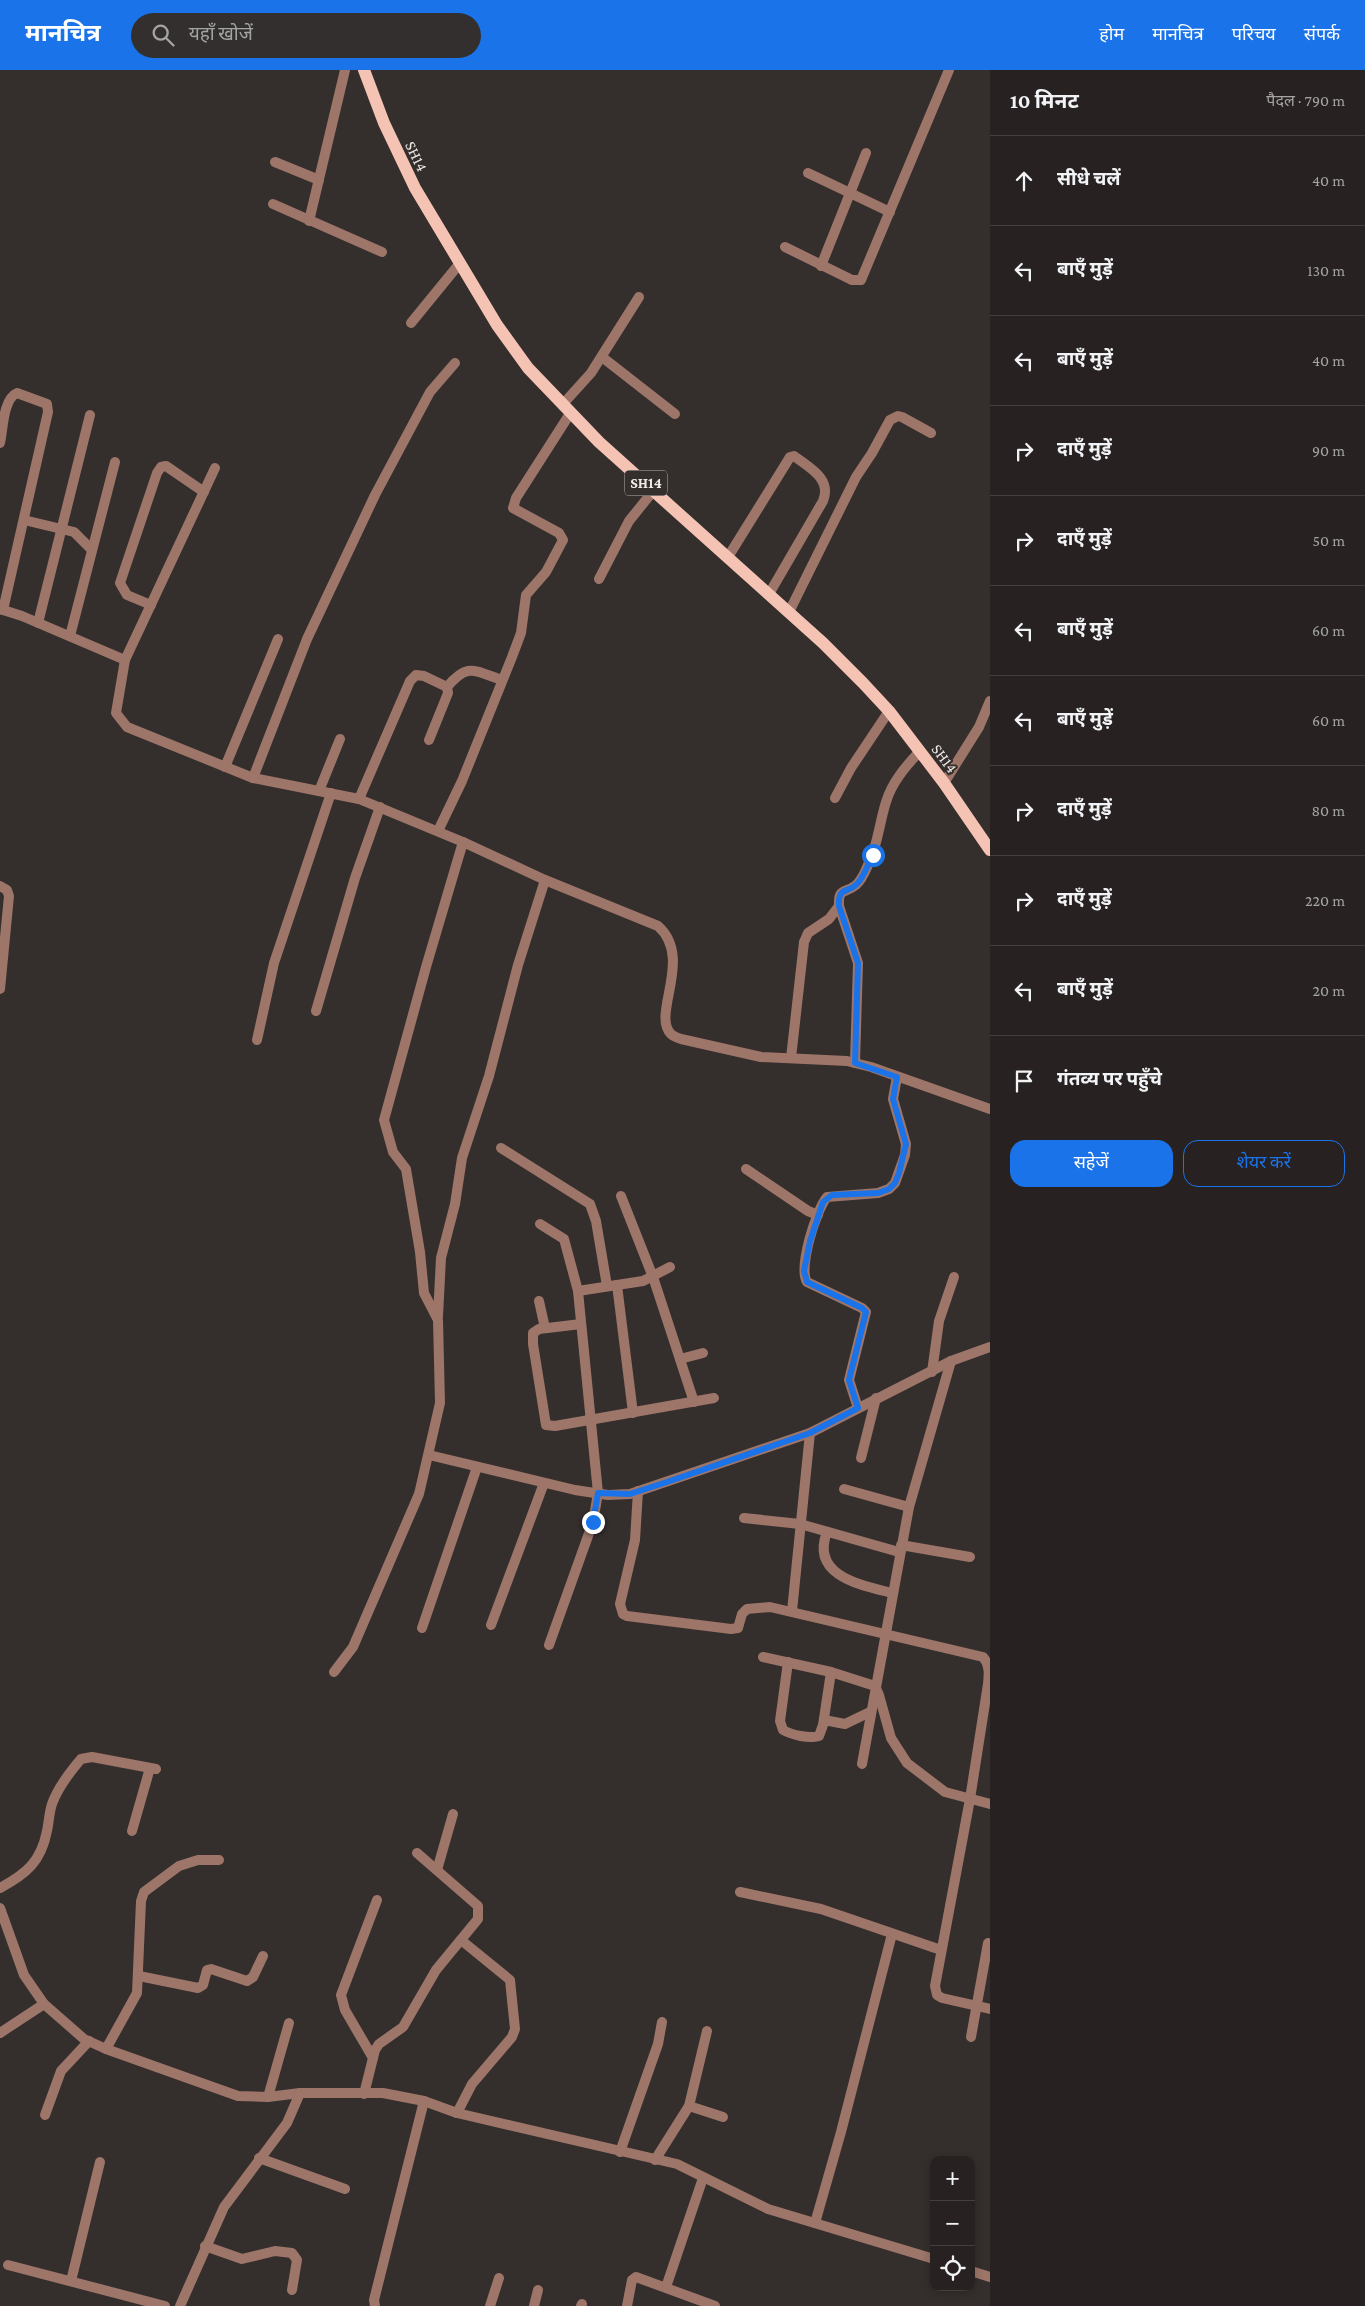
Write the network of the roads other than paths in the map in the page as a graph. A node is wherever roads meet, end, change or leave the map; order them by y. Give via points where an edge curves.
1 (344, 70) edge
2 (364, 70) edge
3 (949, 70) edge
4 (866, 153) dead end
5 (275, 162) dead end
6 (808, 173) dead end
7 (319, 180) junction
8 (851, 194) junction
9 (273, 204) dead end
10 (890, 212) junction
11 (309, 221) junction
12 (785, 247) dead end
13 (382, 252) dead end
14 (460, 263) junction
15 (821, 266) junction
16 (639, 297) dead end
17 (411, 323) dead end
18 (602, 357) junction
19 (455, 364) dead end
20 (567, 408) junction
21 (674, 414) dead end
22 (90, 415) dead end
23 (931, 433) dead end
24 (0, 443) edge
25 (115, 462) dead end
26 (215, 468) dead end
27 (654, 490) junction
28 (204, 492) junction
29 (24, 520) junction
30 (62, 528) junction
31 (92, 550) junction
32 (728, 557) junction
33 (599, 579) dead end
34 (769, 594) junction
35 (151, 605) junction
36 (2, 610) edge
37 (789, 612) junction
38 (38, 623) junction
39 (70, 636) junction
40 (278, 639) dead end
41 (125, 660) junction
42 (502, 680) junction
43 (447, 687) junction
44 (990, 701) edge
45 (889, 711) junction
46 (340, 739) dead end
47 (430, 740) dead end
48 (920, 751) junction
49 (225, 767) junction
50 (253, 778) junction
51 (944, 783) junction
52 (319, 791) junction
53 (331, 793) junction
54 (835, 798) dead end
55 (359, 799) junction
56 (380, 807) junction
57 (438, 831) junction
58 (463, 842) junction
59 (990, 850) edge
60 (545, 880) junction
61 (0, 886) edge
62 (839, 906) junction
63 (3, 926) edge
64 (0, 989) edge
65 (316, 1011) dead end
66 (258, 1040) dead end
67 (791, 1058) junction
68 (855, 1063) junction
69 (897, 1077) junction
70 (990, 1108) edge
71 (501, 1148) dead end
72 (746, 1169) dead end
73 (621, 1196) dead end
74 (818, 1215) junction
75 (540, 1224) dead end
76 (670, 1268) dead end
77 (652, 1277) junction
78 (954, 1277) dead end
79 (612, 1286) junction
80 (578, 1291) junction
81 (539, 1301) dead end
82 (438, 1320) junction
83 (581, 1324) junction
84 (545, 1328) junction
85 (990, 1346) edge
86 (703, 1353) dead end
87 (680, 1358) junction
88 (951, 1362) junction
89 (932, 1372) junction
90 (714, 1398) dead end
91 (876, 1398) junction
92 (694, 1402) junction
93 (858, 1408) junction
94 (633, 1413) junction
95 (591, 1420) junction
96 (810, 1433) junction
97 (430, 1455) junction
98 (861, 1458) dead end
99 (477, 1467) junction
100 (544, 1483) junction
101 (844, 1489) dead end
102 (638, 1491) junction
103 (598, 1493) junction
104 (909, 1507) junction
105 (744, 1518) dead end
106 (800, 1524) junction
107 (827, 1532) junction
108 (900, 1549) junction
109 (970, 1557) dead end
110 (892, 1593) junction
111 (792, 1611) junction
112 (491, 1625) dead end
113 (422, 1628) dead end
114 (885, 1633) junction
115 (549, 1645) dead end
116 (763, 1656) dead end
117 (788, 1662) junction
118 (334, 1672) dead end
119 (830, 1672) junction
120 (875, 1686) junction
121 (870, 1712) junction
122 (824, 1720) junction
123 (862, 1764) dead end
124 (970, 1799) junction
125 (990, 1804) edge
126 (453, 1814) dead end
127 (132, 1831) dead end
128 (417, 1853) dead end
129 (219, 1860) dead end
130 (437, 1870) junction
131 (0, 1888) edge
132 (740, 1892) dead end
133 (377, 1900) dead end
134 (1, 1912) edge
135 (892, 1934) junction
136 (461, 1940) junction
137 (988, 1943) dead end
138 (941, 1950) junction
139 (263, 1956) dead end
140 (139, 1976) junction
141 (44, 2004) junction
142 (977, 2006) junction
143 (990, 2009) edge
144 (662, 2022) dead end
145 (289, 2023) dead end
146 (707, 2031) dead end
147 (0, 2033) edge
148 (971, 2037) dead end
149 (89, 2041) junction
150 (106, 2049) junction
151 (373, 2058) junction
152 (300, 2093) junction
153 (364, 2094) junction
154 (268, 2097) junction
155 (424, 2101) junction
156 (689, 2106) junction
157 (457, 2113) junction
158 (45, 2115) dead end
159 (724, 2117) dead end
160 (620, 2152) junction
161 (259, 2158) junction
162 (655, 2160) junction
163 (100, 2162) dead end
164 (703, 2178) junction
165 (345, 2190) dead end
166 (815, 2223) junction
167 (205, 2246) junction
168 (930, 2259) edge
169 (8, 2265) dead end
170 (975, 2272) edge
171 (990, 2276) edge
172 (499, 2278) dead end
173 (71, 2281) junction
174 (666, 2287) junction
175 (292, 2290) dead end
176 (538, 2290) dead end
177 (165, 2306) edge
178 (180, 2306) edge
179 (375, 2306) edge
180 (490, 2306) edge
181 (534, 2306) edge
182 (627, 2306) edge
183 (715, 2306) edge

1 - 7 street
2 - 14 main road, SH14 / SH14 via 384,123 415,188
3 - 10 street
4 - 8 street
5 - 7 street
6 - 8 street
7 - 11 street
8 - 10 street
8 - 15 street
9 - 11 street
10 - 15 street via 861,280 852,280
11 - 13 street
12 - 15 street
14 - 17 street
14 - 20 main road, SH14 / SH14 via 497,325 528,368
16 - 18 street
18 - 20 street
18 - 21 street
19 - 50 street via 430,392 375,495 307,639
20 - 27 main road, SH14 / SH14 via 599,442
20 - 42 street via 513,504 517,513 559,533 563,540 546,572 526,595 520,633
22 - 30 street
23 - 37 street via 902,417 890,420 856,477
24 - 29 street via 13,395 17,393 47,404 48,412
25 - 31 street
26 - 28 street
27 - 32 main road, SH14 / SH14
27 - 33 street via 629,521
28 - 35 street
28 - 35 street via 166,466 157,472 120,583 127,595
29 - 30 street
29 - 36 street
30 - 31 street via 80,536
30 - 38 street
31 - 39 street
32 - 34 main road, SH14 / SH14
32 - 34 street via 790,458 794,456 819,475 825,484 823,501
34 - 37 main road, SH14 / SH14
35 - 41 street
36 - 38 street
37 - 45 main road, SH14 / SH14
38 - 39 street
39 - 41 street
40 - 49 street
41 - 49 street via 116,704 120,720 127,727
42 - 43 street via 470,670 457,675
42 - 57 street via 462,781
43 - 47 street via 447,698
43 - 55 street via 421,675 410,681
44 - 51 street via 979,726
45 - 48 main road, SH14 / SH14
45 - 54 street
46 - 52 street
48 - 51 main road, SH14 / SH14
48 - 62 street via 898,777 886,800 876,844 862,877 857,884 841,891
49 - 50 street
50 - 52 street
51 - 59 main road, SH14 / SH14
52 - 53 street
53 - 55 street
53 - 66 street via 274,963
55 - 56 street
56 - 57 street
56 - 65 street via 355,878
57 - 58 street
58 - 60 street
58 - 82 street via 384,1120 392,1152 406,1169 424,1294
60 - 67 street via 658,926 666,933 672,944 673,958 666,1024 670,1034 736,1053
60 - 82 street via 462,1158 455,1204 441,1258
61 - 63 street via 9,896
62 - 67 street via 829,919 808,932 804,942
62 - 68 street via 858,963
63 - 64 street
67 - 68 street
68 - 69 street
69 - 70 street
69 - 74 street via 893,1099 906,1144 895,1183 878,1193 827,1197
71 - 79 street via 590,1204
72 - 74 street
73 - 77 street
74 - 93 street via 804,1278 866,1312 849,1380
75 - 80 street via 559,1235 567,1245
76 - 77 street
77 - 79 street
77 - 87 street
78 - 89 street via 939,1321
79 - 80 street
79 - 94 street
80 - 83 street
81 - 84 street
82 - 97 street via 440,1403
83 - 84 street
83 - 95 street
84 - 95 street via 536,1330 533,1337 546,1425
85 - 88 street
86 - 87 street
87 - 92 street
88 - 89 street
88 - 104 street
89 - 91 street
90 - 92 street
91 - 93 street
91 - 98 street
92 - 94 street
93 - 96 street
94 - 95 street
95 - 103 street
96 - 102 street
96 - 106 street
97 - 99 street
97 - 118 street via 419,1494 353,1647
99 - 100 street
99 - 113 street
100 - 103 street
100 - 112 street
101 - 104 street
102 - 103 street
102 - 111 street via 632,1556 620,1604 623,1614 731,1629 738,1628 747,1609 770,1606
103 - 115 street via 593,1522
104 - 108 street
105 - 106 street
106 - 107 street
106 - 111 street
107 - 108 street
107 - 110 street via 822,1551 841,1576 850,1582
108 - 109 street
108 - 110 street
110 - 114 street
111 - 114 street
114 - 120 street
114 - 124 street via 983,1657 987,1661 988,1684
116 - 117 street
117 - 119 street
117 - 122 street via 780,1715 783,1730 815,1737 819,1736
119 - 120 street
119 - 122 street
120 - 121 street
120 - 124 street via 891,1738 907,1763 945,1792
121 - 122 street via 845,1724
121 - 123 street
124 - 125 street
124 - 138 street
126 - 130 street
127 - 131 street via 153,1769 92,1757 81,1759 51,1806 40,1855 23,1876
128 - 130 street
129 - 140 street via 188,1862 144,1892
130 - 136 street via 478,1906 475,1923
132 - 135 street via 812,1906
133 - 151 street via 341,1995 345,2010
134 - 141 street via 24,1975
135 - 138 street
135 - 166 street
136 - 151 street via 436,1970 403,2028 379,2044
136 - 157 street via 510,1980 515,2029 509,2042 472,2084
137 - 142 street
138 - 142 street via 935,1986 937,1995
139 - 140 street via 253,1977 247,1981 211,1969 207,1970 203,1985 198,1988
140 - 150 street via 134,2002
141 - 147 street
141 - 149 street
142 - 143 street
142 - 148 street
144 - 160 street via 658,2044
145 - 154 street
146 - 156 street
149 - 150 street
149 - 158 street via 61,2071
150 - 154 street via 222,2092
151 - 153 street
152 - 153 street
152 - 154 street
152 - 161 street via 287,2123
153 - 155 street via 390,2094
155 - 157 street
155 - 179 street
156 - 159 street
156 - 162 street
157 - 160 street
160 - 162 street
161 - 165 street
161 - 167 street via 224,2207
162 - 164 street via 677,2164
163 - 173 street
164 - 166 street via 768,2209
164 - 174 street
166 - 168 street
167 - 175 street via 242,2259 275,2251 292,2253 297,2260
167 - 178 street
169 - 173 street
170 - 171 street
172 - 180 street
173 - 177 street
174 - 182 street via 636,2277 632,2280
174 - 183 street
176 - 181 street

